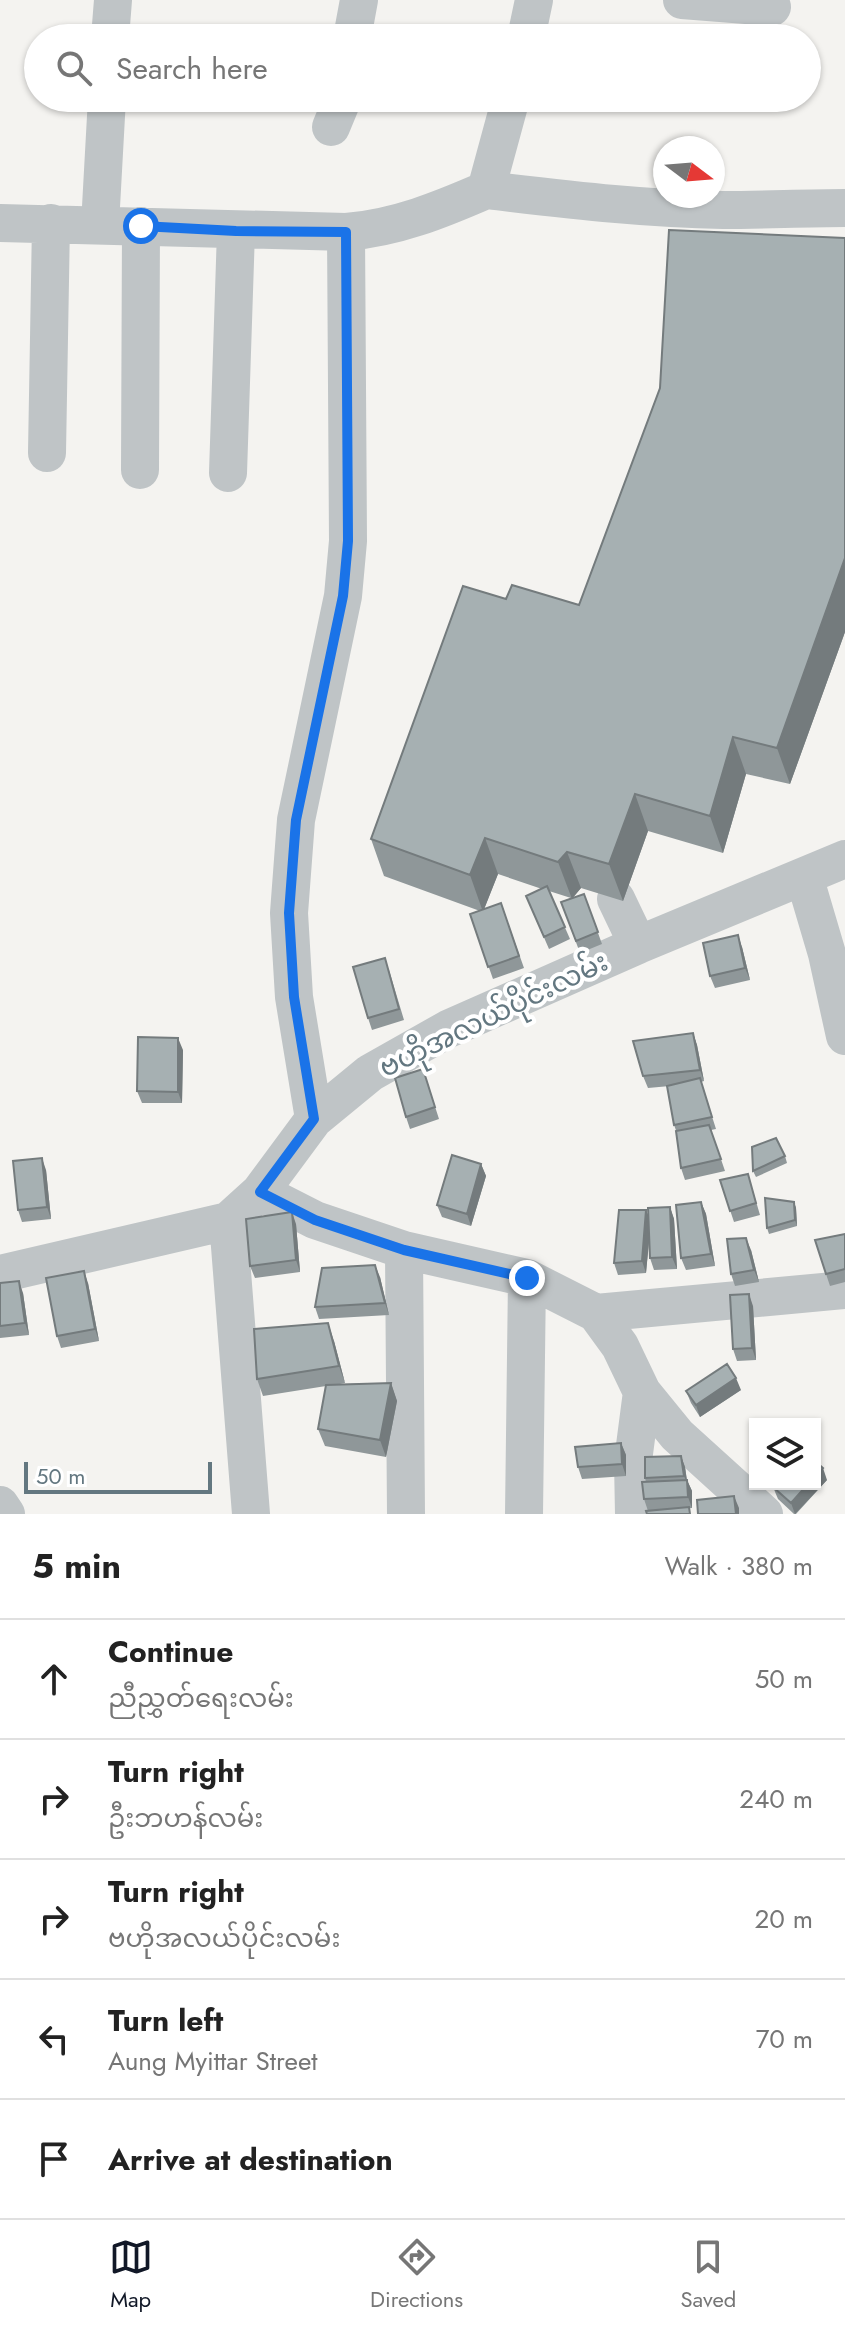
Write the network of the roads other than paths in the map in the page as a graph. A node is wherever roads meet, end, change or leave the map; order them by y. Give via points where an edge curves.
1 (113, 0) edge
2 (359, 0) edge
3 (534, 0) edge
4 (682, 0) edge
5 (772, 7) dead end
6 (111, 24) edge
7 (355, 24) edge
8 (529, 24) edge
9 (106, 112) edge
10 (507, 112) edge
11 (486, 190) junction
12 (845, 208) edge
13 (0, 223) edge
14 (51, 223) junction
15 (100, 225) junction
16 (141, 226) junction
17 (236, 231) junction
18 (346, 232) junction
19 (47, 453) dead end
20 (140, 470) dead end
21 (228, 473) dead end
22 (845, 859) edge
23 (804, 876) junction
24 (616, 899) dead end
25 (638, 945) junction
26 (845, 1036) edge
27 (314, 1119) junction
28 (260, 1192) junction
29 (228, 1221) junction
30 (404, 1250) junction
31 (0, 1274) edge
32 (527, 1278) junction
33 (845, 1290) edge
34 (596, 1313) junction
35 (642, 1392) junction
36 (0, 1505) edge
37 (6, 1514) edge
38 (251, 1514) edge
39 (406, 1514) edge
40 (524, 1514) edge
41 (634, 1514) edge
42 (764, 1514) edge

1 - 6 street
2 - 7 street
3 - 8 street
4 - 5 street
9 - 15 street
10 - 11 street
11 - 12 street via 680,208
11 - 18 street via 426,216
13 - 14 street
14 - 15 street
14 - 19 street
15 - 16 street
16 - 17 street
16 - 20 street
17 - 18 street
17 - 21 street
18 - 27 street via 348,541 343,596 296,820 289,913 294,997
22 - 23 street, ဗဟိုအလယ်ပိုင်းလမ်း
23 - 25 street, ဗဟိုအလယ်ပိုင်းလမ်း
23 - 26 street
24 - 25 street
25 - 27 street, ဗဟိုအလယ်ပိုင်းလမ်း via 448,1029 370,1073
27 - 28 street, ဗဟိုအလယ်ပိုင်းလမ်း
28 - 29 street, ဗဟိုအလယ်ပိုင်းလမ်း
28 - 30 street via 315,1220
29 - 31 street, ဗဟိုအလယ်ပိုင်းလမ်း
29 - 38 street
30 - 32 street
30 - 39 street
32 - 34 street
32 - 40 street
33 - 34 street
34 - 35 street via 620,1346
35 - 41 street via 633,1461
35 - 42 street via 677,1435
36 - 37 street

